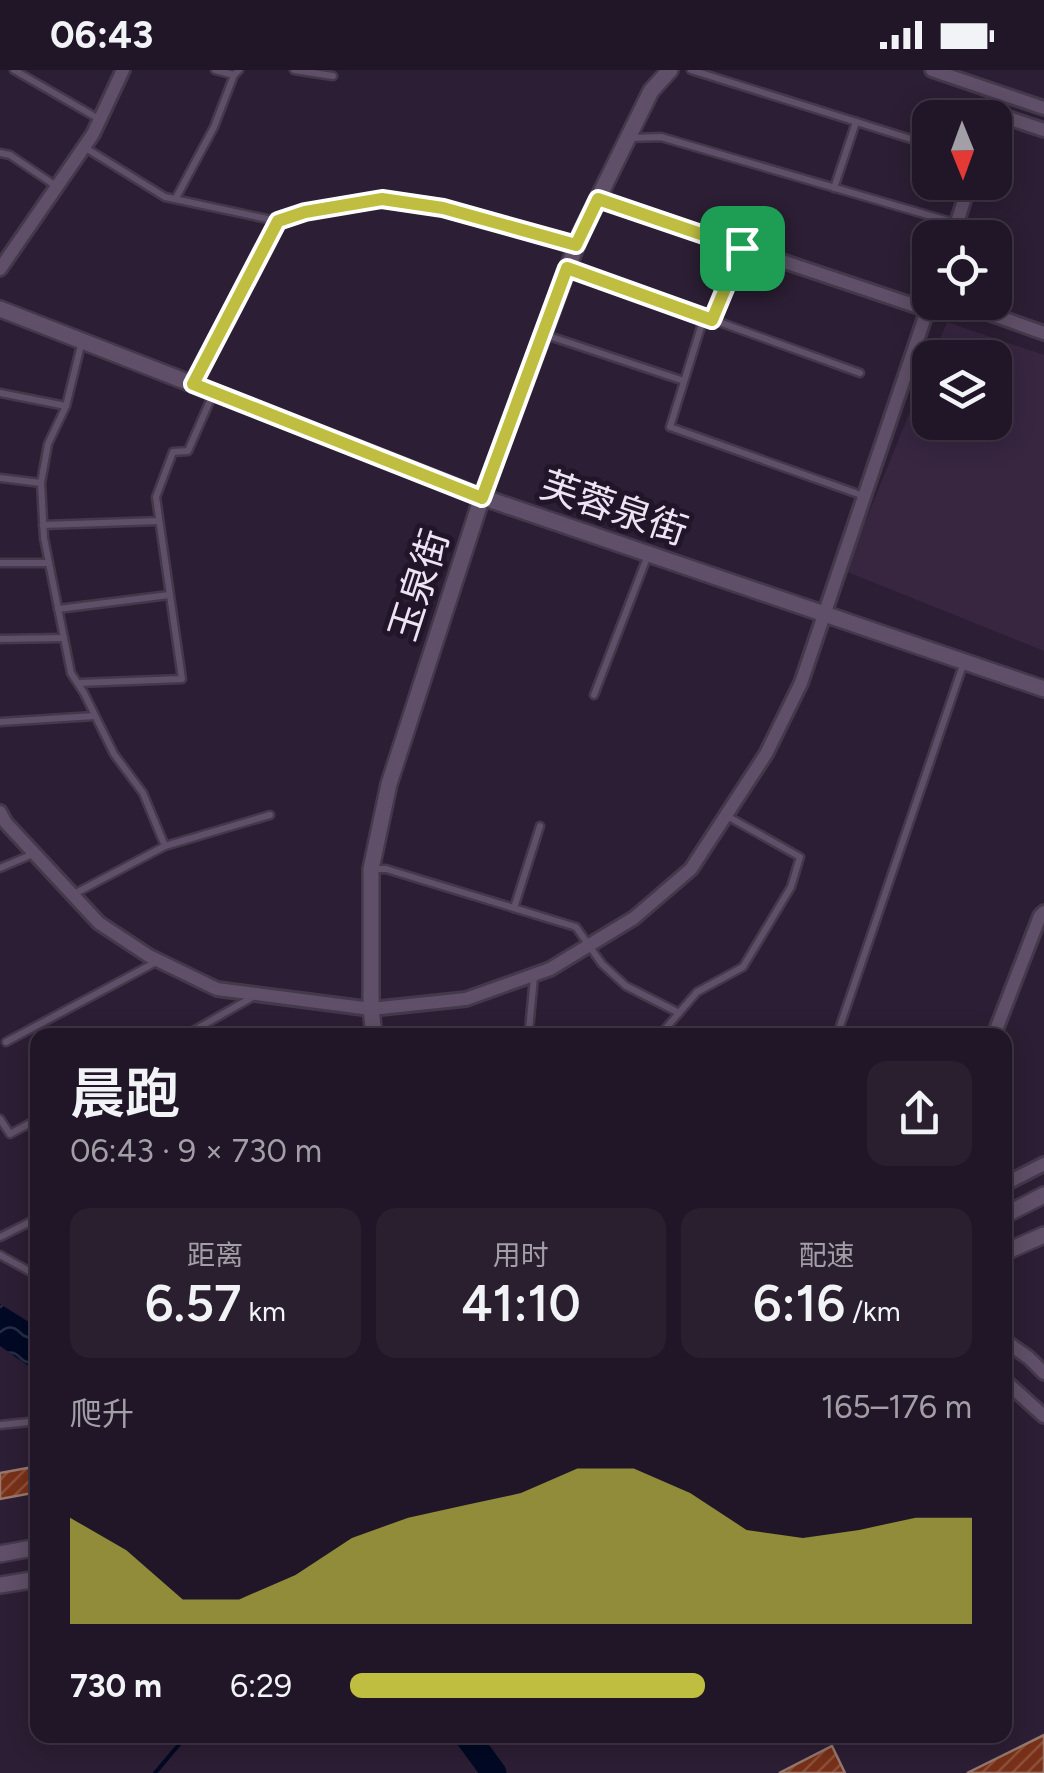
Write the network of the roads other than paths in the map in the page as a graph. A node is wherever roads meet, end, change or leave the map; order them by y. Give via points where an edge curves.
1 (14, 70) edge
2 (123, 70) edge
3 (214, 70) edge
4 (294, 70) edge
5 (670, 70) edge
6 (691, 70) edge
7 (932, 70) edge
8 (237, 72) edge
9 (333, 76) dead end
10 (1044, 108) edge
11 (1012, 119) edge
12 (100, 120) junction
13 (856, 122) junction
14 (1044, 130) edge
15 (628, 138) junction
16 (912, 139) edge
17 (84, 147) junction
18 (0, 152) edge
19 (56, 187) junction
20 (834, 188) junction
21 (176, 199) junction
22 (598, 199) junction
23 (946, 220) edge
24 (278, 221) junction
25 (576, 245) junction
26 (742, 248) junction
27 (567, 268) junction
28 (0, 269) edge
29 (912, 301) edge
30 (0, 310) edge
31 (708, 318) junction
32 (924, 320) edge
33 (1010, 320) edge
34 (1044, 332) edge
35 (542, 334) junction
36 (82, 342) junction
37 (860, 373) dead end
38 (684, 382) junction
39 (193, 384) junction
40 (0, 392) edge
41 (213, 392) junction
42 (66, 406) junction
43 (0, 478) edge
44 (42, 483) junction
45 (865, 497) junction
46 (482, 498) junction
47 (159, 521) junction
48 (44, 525) junction
49 (648, 554) junction
50 (0, 562) edge
51 (49, 563) junction
52 (170, 595) junction
53 (58, 609) junction
54 (826, 613) junction
55 (64, 638) junction
56 (0, 639) edge
57 (964, 661) junction
58 (78, 683) junction
59 (1044, 689) edge
60 (594, 695) dead end
61 (95, 716) junction
62 (0, 722) edge
63 (0, 812) edge
64 (270, 815) dead end
65 (726, 815) junction
66 (540, 826) dead end
67 (166, 846) junction
68 (34, 853) junction
69 (0, 868) edge
70 (371, 869) junction
71 (73, 895) junction
72 (514, 908) junction
73 (1044, 912) edge
74 (590, 945) junction
75 (158, 961) junction
76 (535, 974) junction
77 (257, 994) junction
78 (372, 1009) junction
79 (679, 1013) junction
80 (32, 1028) edge
81 (198, 1028) edge
82 (373, 1028) edge
83 (529, 1028) edge
84 (666, 1028) edge
85 (839, 1028) edge
86 (997, 1028) edge
87 (30, 1029) edge
88 (6, 1042) dead end
89 (0, 1119) edge
90 (30, 1123) edge
91 (1044, 1164) edge
92 (1012, 1180) edge
93 (1044, 1194) edge
94 (1012, 1211) edge
95 (30, 1222) edge
96 (1044, 1234) edge
97 (0, 1237) edge
98 (1012, 1249) edge
99 (0, 1256) edge
100 (30, 1272) edge
101 (1012, 1346) edge
102 (1044, 1373) edge
103 (1012, 1387) edge
104 (1044, 1416) edge
105 (30, 1422) edge
106 (0, 1426) edge
107 (30, 1548) edge
108 (0, 1554) edge
109 (30, 1579) edge
110 (0, 1585) edge

1 - 12 lane
2 - 12 street
3 - 8 lane
4 - 9 lane
5 - 15 street, 玉泉街 via 651,91
6 - 13 lane
7 - 10 street
8 - 21 lane
11 - 14 street
12 - 17 street
13 - 16 lane
13 - 20 lane
15 - 20 lane via 661,137
15 - 22 street, 玉泉街
17 - 19 street
17 - 21 lane
18 - 19 lane
19 - 28 street
20 - 23 lane
21 - 24 lane
22 - 25 street, 玉泉街
22 - 26 street
24 - 25 lane via 382,199 443,208
24 - 39 lane
25 - 27 street, 玉泉街
26 - 29 street
26 - 31 lane
27 - 31 lane
27 - 35 street, 玉泉街
30 - 36 street, 芙蓉泉街
31 - 37 lane
31 - 38 lane
32 - 45 street
33 - 34 street
35 - 38 lane
35 - 46 street, 玉泉街
36 - 39 street, 芙蓉泉街
36 - 42 lane
38 - 45 lane via 670,427
39 - 41 street, 芙蓉泉街
40 - 42 lane
41 - 46 street, 芙蓉泉街
41 - 47 lane via 188,450 173,452 156,497
42 - 44 lane via 48,444
43 - 44 lane
44 - 48 lane
45 - 54 street
46 - 49 street, 芙蓉泉街
46 - 70 street, 玉泉街 via 389,784
47 - 48 lane
47 - 52 lane
48 - 51 lane
49 - 54 street, 芙蓉泉街
49 - 60 lane
50 - 51 lane
51 - 53 lane
52 - 53 lane
52 - 58 lane via 182,679
53 - 55 lane
54 - 57 street, 芙蓉泉街
54 - 65 street via 766,754
55 - 56 lane
55 - 58 lane
57 - 59 street, 芙蓉泉街
57 - 85 lane
58 - 61 lane
61 - 62 lane
61 - 67 lane via 144,793
63 - 68 street
64 - 67 lane
65 - 74 street via 691,869
65 - 79 lane via 800,858 743,967 697,992
66 - 72 lane
67 - 71 lane
68 - 69 lane
68 - 71 street
70 - 72 lane
70 - 78 street, 玉泉街
71 - 75 street via 99,924
72 - 74 lane via 576,927
73 - 86 street
74 - 76 street
74 - 79 lane via 626,986
75 - 77 street via 217,989
75 - 80 lane
76 - 78 street via 466,999
76 - 83 lane
77 - 78 street
77 - 81 lane
78 - 82 street, 玉泉街
79 - 84 lane
87 - 88 lane
89 - 90 lane via 10,1134
91 - 92 street
93 - 94 street
95 - 97 lane
96 - 98 street
99 - 100 lane
101 - 102 street
103 - 104 street
105 - 106 lane
107 - 108 street
109 - 110 street

